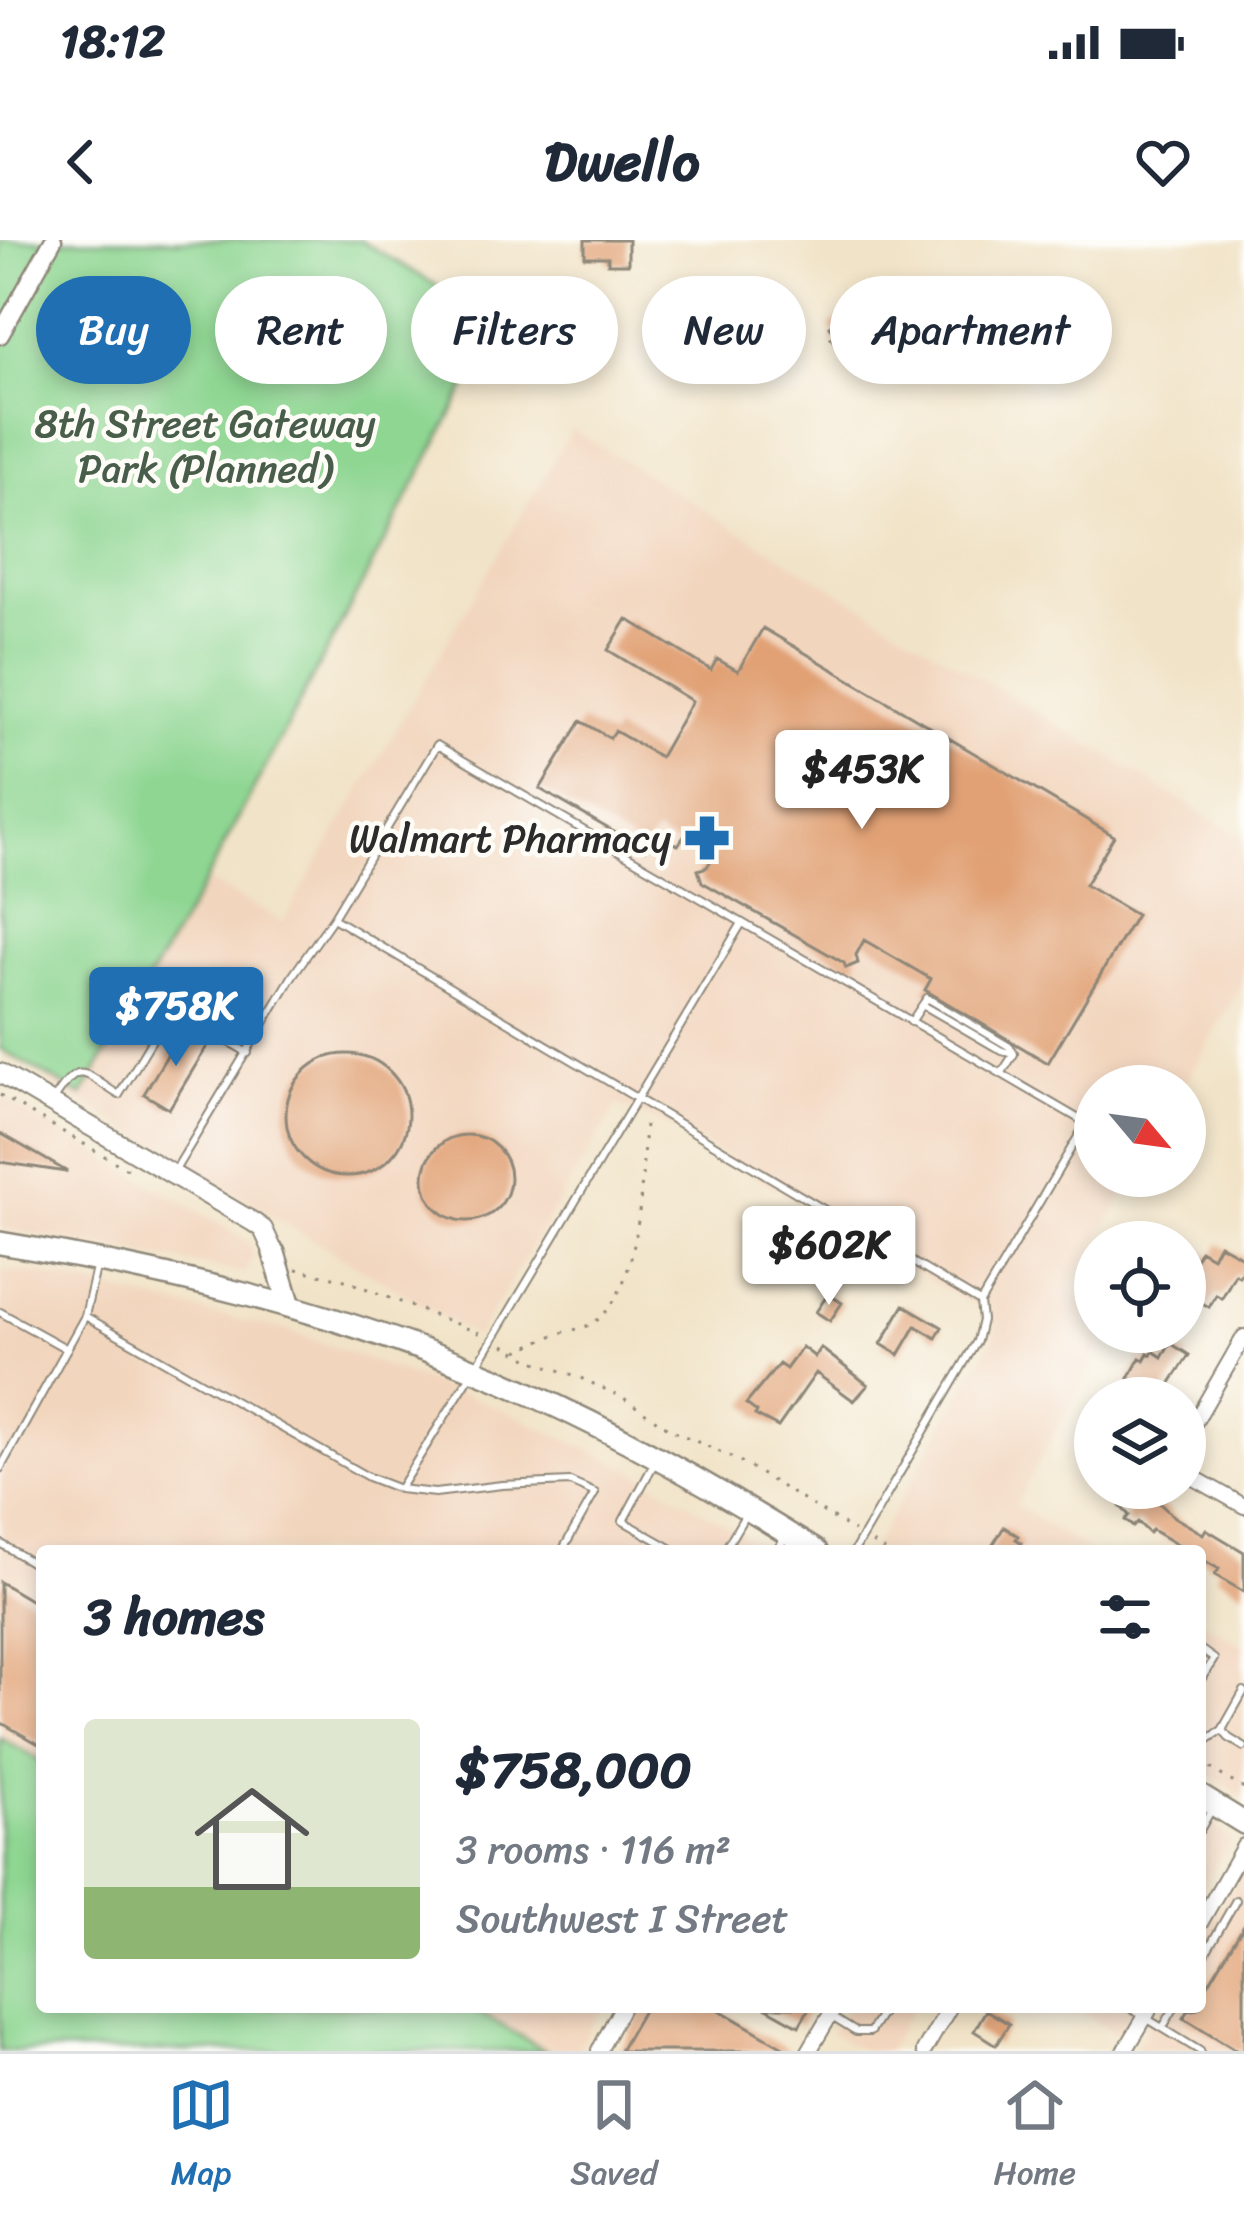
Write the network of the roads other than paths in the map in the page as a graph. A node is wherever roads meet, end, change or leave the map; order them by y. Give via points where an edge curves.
1 (53, 240) edge
2 (0, 335) edge
3 (333, 918) junction
4 (742, 923) junction
5 (911, 1022) junction
6 (248, 1053) junction
7 (0, 1073) edge
8 (1001, 1074) junction
9 (637, 1098) junction
10 (52, 1103) junction
11 (172, 1175) junction
12 (0, 1243) edge
13 (274, 1252) junction
14 (98, 1259) junction
15 (239, 1292) junction
16 (980, 1303) junction
17 (290, 1306) junction
18 (0, 1312) edge
19 (85, 1316) junction
20 (1244, 1337) edge
21 (67, 1349) junction
22 (475, 1370) junction
23 (1206, 1403) edge
24 (657, 1458) junction
25 (0, 1469) edge
26 (1206, 1485) edge
27 (399, 1489) junction
28 (1244, 1507) edge
29 (748, 1509) junction
30 (782, 1542) edge
31 (0, 1543) edge
32 (565, 1545) edge
33 (665, 1545) edge
34 (727, 1545) edge
35 (858, 1545) edge
36 (36, 1565) edge
37 (1244, 1691) edge
38 (1222, 1730) junction
39 (1206, 1741) edge
40 (1244, 1747) edge
41 (1207, 1800) edge
42 (1244, 1823) edge
43 (1244, 1846) edge
44 (1220, 1889) junction
45 (1240, 1902) edge
46 (1206, 1913) edge
47 (1206, 1954) edge
48 (619, 2013) edge
49 (831, 2013) edge
50 (834, 2013) edge
51 (882, 2013) edge
52 (946, 2013) edge
53 (1147, 2013) edge
54 (1149, 2013) edge
55 (1171, 2013) edge
56 (1163, 2027) junction
57 (599, 2051) edge
58 (809, 2051) edge
59 (924, 2051) edge
60 (1125, 2051) edge
61 (1200, 2051) edge

1 - 2 street
3 - 4 lane via 437,746
3 - 6 lane
3 - 9 lane
4 - 5 lane
4 - 9 lane
5 - 8 lane
5 - 8 lane via 927,998 1010,1046 1014,1054
6 - 10 lane via 171,1008 119,1095 75,1072
6 - 11 lane
7 - 10 main road
8 - 16 lane via 1086,1124
9 - 16 lane
9 - 22 lane
10 - 11 main road
11 - 13 main road via 262,1228
12 - 14 main road
13 - 15 main road
13 - 17 main road
14 - 15 main road
14 - 19 lane
15 - 17 main road
16 - 35 lane via 977,1341
17 - 22 main road
18 - 21 lane
19 - 21 lane
19 - 27 lane
20 - 23 street
21 - 25 lane
22 - 24 main road
22 - 27 lane
24 - 29 main road
24 - 33 lane via 623,1521
26 - 28 street
27 - 32 lane via 570,1482 595,1493
29 - 30 main road
29 - 34 lane
31 - 36 lane
37 - 38 lane
38 - 39 lane
38 - 40 lane
41 - 42 main road
43 - 44 street
44 - 45 lane
44 - 46 street
45 - 47 lane
48 - 57 street
49 - 58 street
50 - 51 lane via 856,2032 871,2032
52 - 59 street
53 - 60 street
54 - 56 lane
55 - 56 lane
56 - 61 lane

